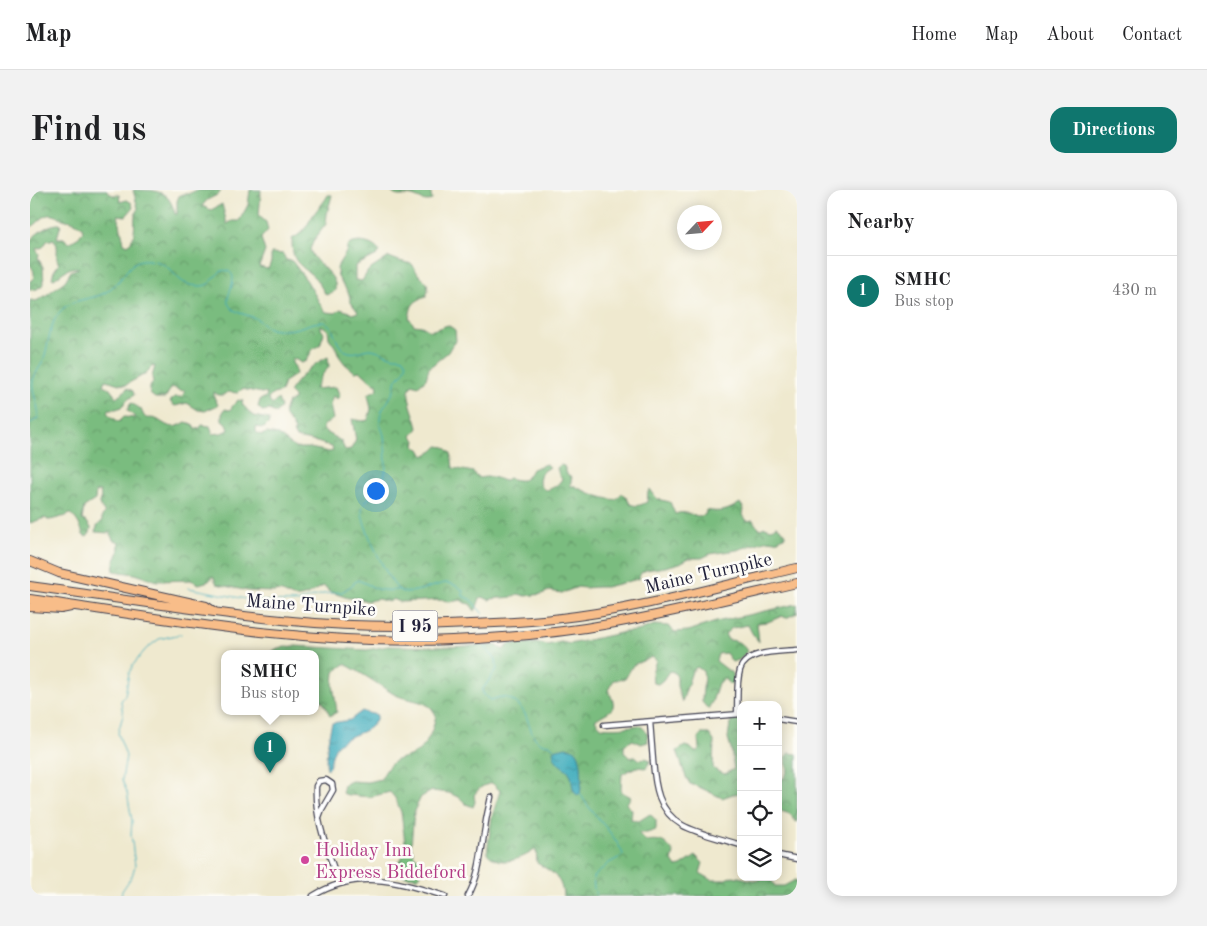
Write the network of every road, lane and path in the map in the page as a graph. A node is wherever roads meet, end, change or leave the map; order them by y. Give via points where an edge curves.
1 (30, 561) edge
2 (797, 568) edge
3 (797, 582) edge
4 (30, 586) edge
5 (30, 599) edge
6 (75, 606) junction
7 (30, 607) edge
8 (216, 612) junction
9 (797, 650) edge
10 (739, 701) edge
11 (737, 714) edge
12 (782, 720) edge
13 (650, 722) junction
14 (797, 722) edge
15 (604, 725) dead end
16 (316, 792) junction
17 (332, 793) junction
18 (491, 797) dead end
19 (319, 817) junction
20 (737, 844) edge
21 (782, 856) edge
22 (797, 859) edge
23 (339, 884) junction
24 (313, 896) edge
25 (445, 896) edge
26 (468, 896) edge

1 - 8 highway via 59,573 206,606
2 - 8 highway, Maine Turnpike / I 95 via 607,611 528,621 397,626 293,622
3 - 6 highway, Maine Turnpike / I 95 via 612,624 558,632 451,640 346,639 270,633
4 - 8 highway, Maine Turnpike / I 95
5 - 6 highway, Maine Turnpike / I 95
6 - 7 highway via 61,609
9 - 10 street via 755,655 744,662 739,673
11 - 13 street
12 - 14 street
13 - 15 street
13 - 20 street via 656,788 666,812 687,827
16 - 17 street via 322,797
16 - 17 street via 320,781 328,780 333,785
16 - 19 street
17 - 19 street
18 - 26 street via 480,865
19 - 23 street
21 - 22 street
23 - 24 street
23 - 25 street via 381,880

